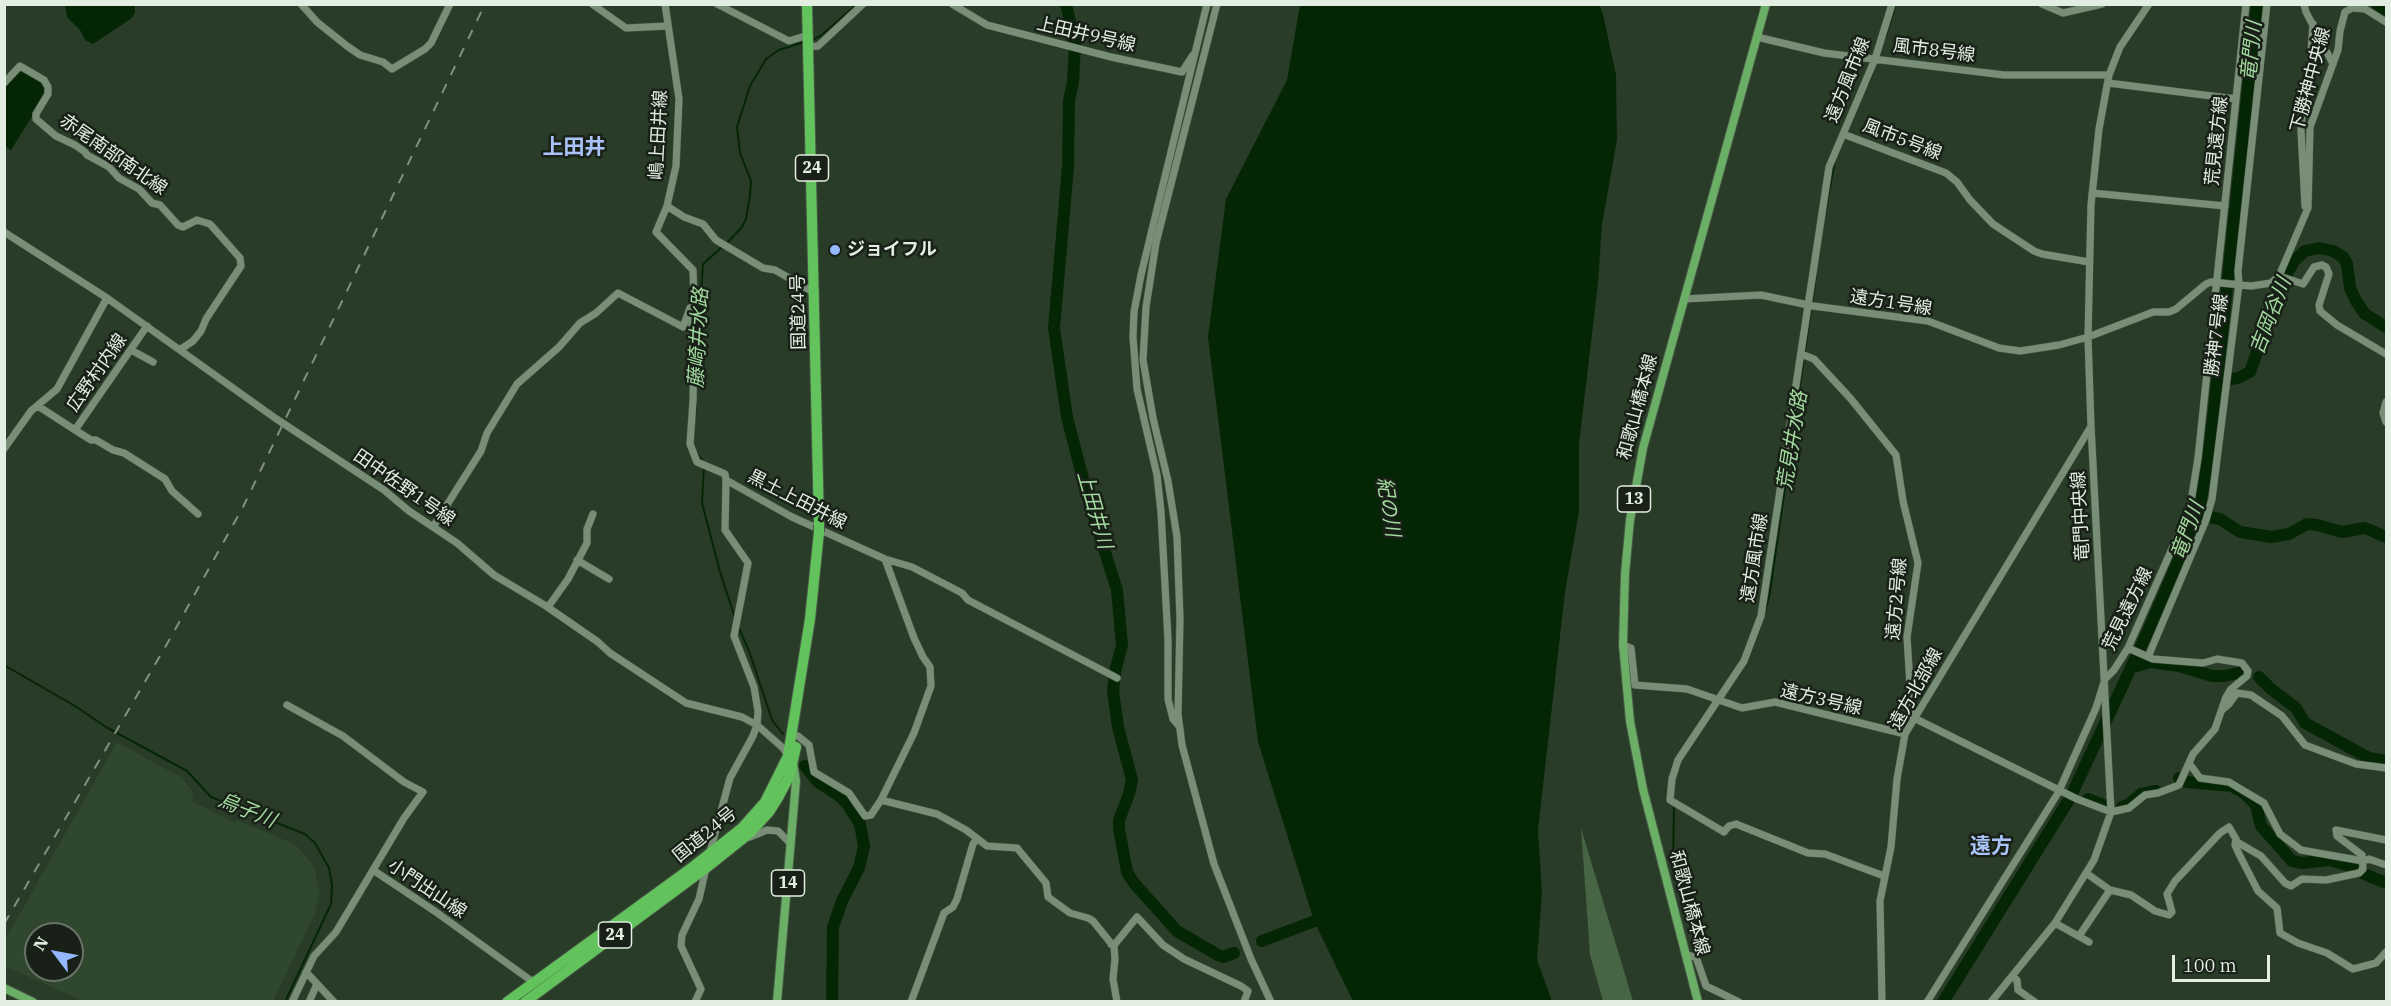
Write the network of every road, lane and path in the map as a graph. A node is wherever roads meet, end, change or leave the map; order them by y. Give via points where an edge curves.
1 (302, 4) edge
2 (450, 4) edge
3 (592, 4) edge
4 (665, 4) edge
5 (672, 4) edge
6 (717, 4) edge
7 (807, 4) edge
8 (863, 4) edge
9 (952, 4) edge
10 (1207, 4) edge
11 (1217, 4) edge
12 (1766, 4) edge
13 (1892, 4) edge
14 (2042, 4) edge
15 (2103, 4) edge
16 (2149, 4) edge
17 (2246, 4) edge
18 (2267, 4) edge
19 (2304, 4) edge
20 (960, 7) edge
21 (667, 14) junction
22 (2386, 22) edge
23 (2313, 24) junction
24 (668, 26) junction
25 (1757, 37) junction
26 (808, 41) junction
27 (1197, 49) junction
28 (1877, 60) junction
29 (2333, 64) junction
30 (2108, 79) junction
31 (4, 83) edge
32 (2236, 99) junction
33 (1845, 135) junction
34 (2092, 193) junction
35 (667, 206) junction
36 (2225, 206) junction
37 (2306, 214) junction
38 (4, 232) edge
39 (2090, 262) junction
40 (2282, 277) junction
41 (2218, 282) junction
42 (2237, 284) junction
43 (815, 293) junction
44 (107, 298) junction
45 (694, 298) junction
46 (1684, 299) junction
47 (1810, 306) junction
48 (147, 326) junction
49 (2088, 337) junction
50 (181, 349) junction
51 (131, 350) junction
52 (1804, 354) junction
53 (2386, 354) edge
54 (153, 362) dead end
55 (2386, 402) edge
56 (38, 406) junction
57 (2386, 422) edge
58 (2091, 426) junction
59 (75, 430) junction
60 (4, 449) edge
61 (726, 480) junction
62 (198, 514) dead end
63 (593, 514) dead end
64 (433, 526) junction
65 (885, 559) junction
66 (577, 560) junction
67 (609, 579) dead end
68 (548, 607) junction
69 (810, 619) junction
70 (1623, 645) junction
71 (2129, 648) junction
72 (2147, 656) junction
73 (1114, 677) dead end
74 (2105, 679) junction
75 (1719, 700) junction
76 (287, 705) dead end
77 (2222, 710) junction
78 (1913, 718) junction
79 (757, 725) junction
80 (1179, 726) junction
81 (1905, 734) junction
82 (798, 736) junction
83 (791, 760) junction
84 (2189, 763) junction
85 (2386, 768) edge
86 (2060, 790) junction
87 (881, 800) junction
88 (2111, 812) junction
89 (977, 838) junction
90 (2236, 839) junction
91 (2386, 840) edge
92 (791, 844) junction
93 (713, 856) junction
94 (2363, 861) junction
95 (2386, 865) edge
96 (706, 868) junction
97 (373, 870) junction
98 (2086, 873) junction
99 (1884, 876) junction
100 (2110, 890) junction
101 (2055, 923) junction
102 (2079, 936) junction
103 (2089, 942) dead end
104 (1111, 944) junction
105 (2386, 952) edge
106 (1686, 955) junction
107 (306, 972) junction
108 (2012, 976) junction
109 (533, 982) junction
110 (317, 984) junction
111 (4, 988) edge
112 (33, 1002) edge
113 (292, 1002) edge
114 (309, 1002) edge
115 (334, 1002) edge
116 (507, 1002) edge
117 (525, 1002) edge
118 (695, 1002) edge
119 (777, 1002) edge
120 (911, 1002) edge
121 (1117, 1002) edge
122 (1244, 1002) edge
123 (1271, 1002) edge
124 (1698, 1002) edge
125 (1739, 1002) edge
126 (1882, 1002) edge
127 (1927, 1002) edge
128 (1991, 1002) edge
129 (2035, 1002) edge

1 - 2 street via 347,46 392,69 425,49
3 - 24 street via 626,28
4 - 21 street, 嶋上田井線
5 - 21 street
6 - 26 street via 789,41
7 - 26 highway, 国道24号 / 24
8 - 26 street via 818,46
9 - 20 street, 上田井9号線
10 - 27 street
11 - 80 street via 1156,243 1143,360 1177,537
12 - 25 main road, 和歌山橋本線 / 13
13 - 28 street, 遠方風市線
14 - 15 street via 2063,13
16 - 30 street, 竜門中央線 via 2120,47
17 - 32 street, 荒見遠方線
18 - 42 street, 勝神7号線
19 - 23 street
20 - 27 street, 上田井9号線 via 987,25 1182,72
21 - 24 street, 嶋上田井線
22 - 29 street, 下勝神中央線 via 2365,9 2348,9
23 - 29 street
23 - 37 street via 2301,130
24 - 35 street, 嶋上田井線 via 679,99 676,166
25 - 28 street, 風市8号線 via 1824,53
25 - 46 main road, 和歌山橋本線 / 13
26 - 43 highway, 国道24号 / 24
27 - 80 street via 1141,275 1133,337 1137,389 1161,512 1168,699
28 - 30 street, 風市8号線 via 2004,75
28 - 33 street, 遠方風市線
29 - 37 street, 下勝神中央線 via 2310,128
30 - 32 street, 風市8号線
30 - 34 street, 竜門中央線
31 - 50 street, 赤尾南部南北線 via 20,66 40,77 49,91 36,119 139,189 178,225 204,220 216,227 240,258 241,266 201,332
32 - 36 street, 荒見遠方線
33 - 39 street, 風市5号線 via 1946,173 1993,224 2042,255
33 - 47 street, 遠方風市線 via 1829,167
34 - 36 street
34 - 39 street, 竜門中央線
35 - 43 street via 704,224 716,240 763,268 775,270
35 - 45 street, 嶋上田井線 via 656,232 693,270
36 - 41 street, 荒見遠方線
37 - 40 street, 下勝神中央線
38 - 44 street, 田中佐野1号線
39 - 49 street, 竜門中央線
40 - 42 street via 2271,283
40 - 53 street via 2303,284 2314,267 2326,267 2330,274 2320,310 2337,325
41 - 42 street
41 - 49 street via 2205,284 2169,312 2153,312
41 - 71 street, 荒見遠方線 via 2190,508
42 - 72 street, 勝神7号線 via 2218,458 2207,517
43 - 69 highway, 国道24号 / 24 via 819,528
44 - 48 street, 田中佐野1号線
44 - 56 street via 57,389
45 - 61 street, 嶋上田井線 via 689,440 697,462 725,474
45 - 64 street via 683,327 618,293 579,323 559,347 517,384 487,433 481,451
46 - 47 street, 遠方1号線 via 1761,295
46 - 70 main road, 和歌山橋本線 / 13 via 1643,448 1630,520
47 - 49 street, 遠方1号線 via 1928,321 1999,348 2020,351
47 - 52 street, 遠方風市線
48 - 50 street, 田中佐野1号線
48 - 51 street, 広野村内線
49 - 58 street, 竜門中央線
50 - 64 street, 田中佐野1号線
51 - 54 street
51 - 59 street, 広野村内線
52 - 75 street, 遠方風市線 via 1761,616 1750,650
52 - 78 street, 遠方2号線 via 1814,359 1851,399 1896,455 1918,563 1907,637
55 - 57 street
56 - 59 street, 広野村内線
56 - 60 street via 25,417
58 - 74 street, 竜門中央線
58 - 78 street, 遠方北部線
59 - 62 street via 124,453 165,479 172,491
61 - 65 street, 黒土上田井線 via 772,508
61 - 79 street, 黒土上田井線 via 725,530 748,563 734,636 754,687
63 - 66 street
64 - 68 street, 田中佐野1号線 via 494,575
65 - 73 street, 黒土上田井線 via 912,567
65 - 87 street via 914,638 930,666 931,686 914,733
66 - 67 street
66 - 68 street
68 - 79 street, 田中佐野1号線 via 687,703 742,717
69 - 82 highway, 国道24号 / 24
69 - 83 highway, 国道24号 / 24
70 - 75 street, 遠方3号線 via 1631,648 1635,685 1687,689
70 - 106 main road, 和歌山橋本線 / 13 via 1637,765
71 - 72 street
71 - 74 street, 荒見遠方線
72 - 77 street via 2186,663 2217,659 2242,663 2247,676 2231,689
74 - 86 street, 荒見遠方線
74 - 88 street, 竜門中央線
75 - 81 street, 遠方3号線 via 1742,708 1775,702
75 - 99 street, 遠方風市線 via 1678,760 1672,779 1674,802 1724,832 1736,824 1808,853 1825,854
76 - 97 street via 343,736 423,792
77 - 84 street via 2215,729
77 - 85 street via 2237,693 2250,695 2282,716 2306,745 2356,764
78 - 81 street, 遠方北部線
78 - 86 street
79 - 83 street, 田中佐野1号線
79 - 93 street via 730,778
80 - 123 street via 1215,864
81 - 99 street, 遠方北部線
82 - 83 highway, 国道24号 / 24
82 - 87 street via 809,745 814,772 849,793 863,814 871,815
83 - 92 main road, 14 via 796,781
83 - 93 highway, 国道24号 / 24 via 789,777 769,812 751,832
84 - 88 street via 2180,783 2142,796 2129,808
84 - 94 street via 2200,778 2229,782 2264,803 2280,834 2301,850
86 - 88 street
86 - 127 street, 荒見遠方線
87 - 89 street via 937,814
88 - 98 street, 竜門中央線
89 - 104 street via 987,846 1017,848 1046,883 1048,897 1075,916 1093,921
89 - 120 street via 957,899 944,914
90 - 94 street via 2261,856 2291,886 2302,879 2326,880 2359,873 2365,866
90 - 100 street via 2231,829 2226,829 2175,881 2166,894 2171,914 2164,915 2131,895
90 - 105 street via 2235,845 2258,891 2277,909 2280,933 2353,969 2376,963
91 - 94 street via 2336,830 2337,836 2362,855
92 - 93 street via 778,831 767,830
92 - 119 main road, 14
93 - 96 highway, 国道24号 / 24
93 - 109 highway, 国道24号 / 24
94 - 95 street via 2369,858
96 - 117 highway, 国道24号 / 24
96 - 118 street via 681,946 702,989
97 - 107 street, 小門出山線 via 336,932 314,956
97 - 109 street, 小門出山線
98 - 100 street
98 - 101 street, 竜門中央線
99 - 126 street, 遠方北部線 via 1880,901
100 - 102 street
101 - 102 street
101 - 108 street, 竜門中央線
102 - 103 street
104 - 121 street via 1115,953 1113,979
104 - 122 street via 1137,917 1163,945 1184,959 1241,986 1248,992
106 - 124 main road, 和歌山橋本線 / 13
106 - 125 street via 1696,957 1706,986
107 - 110 street
107 - 113 street, 小門出山線
108 - 128 street, 竜門中央線
108 - 129 street via 2017,980 2018,990
109 - 116 highway, 国道24号 / 24
110 - 114 street
110 - 115 street
111 - 112 main road

